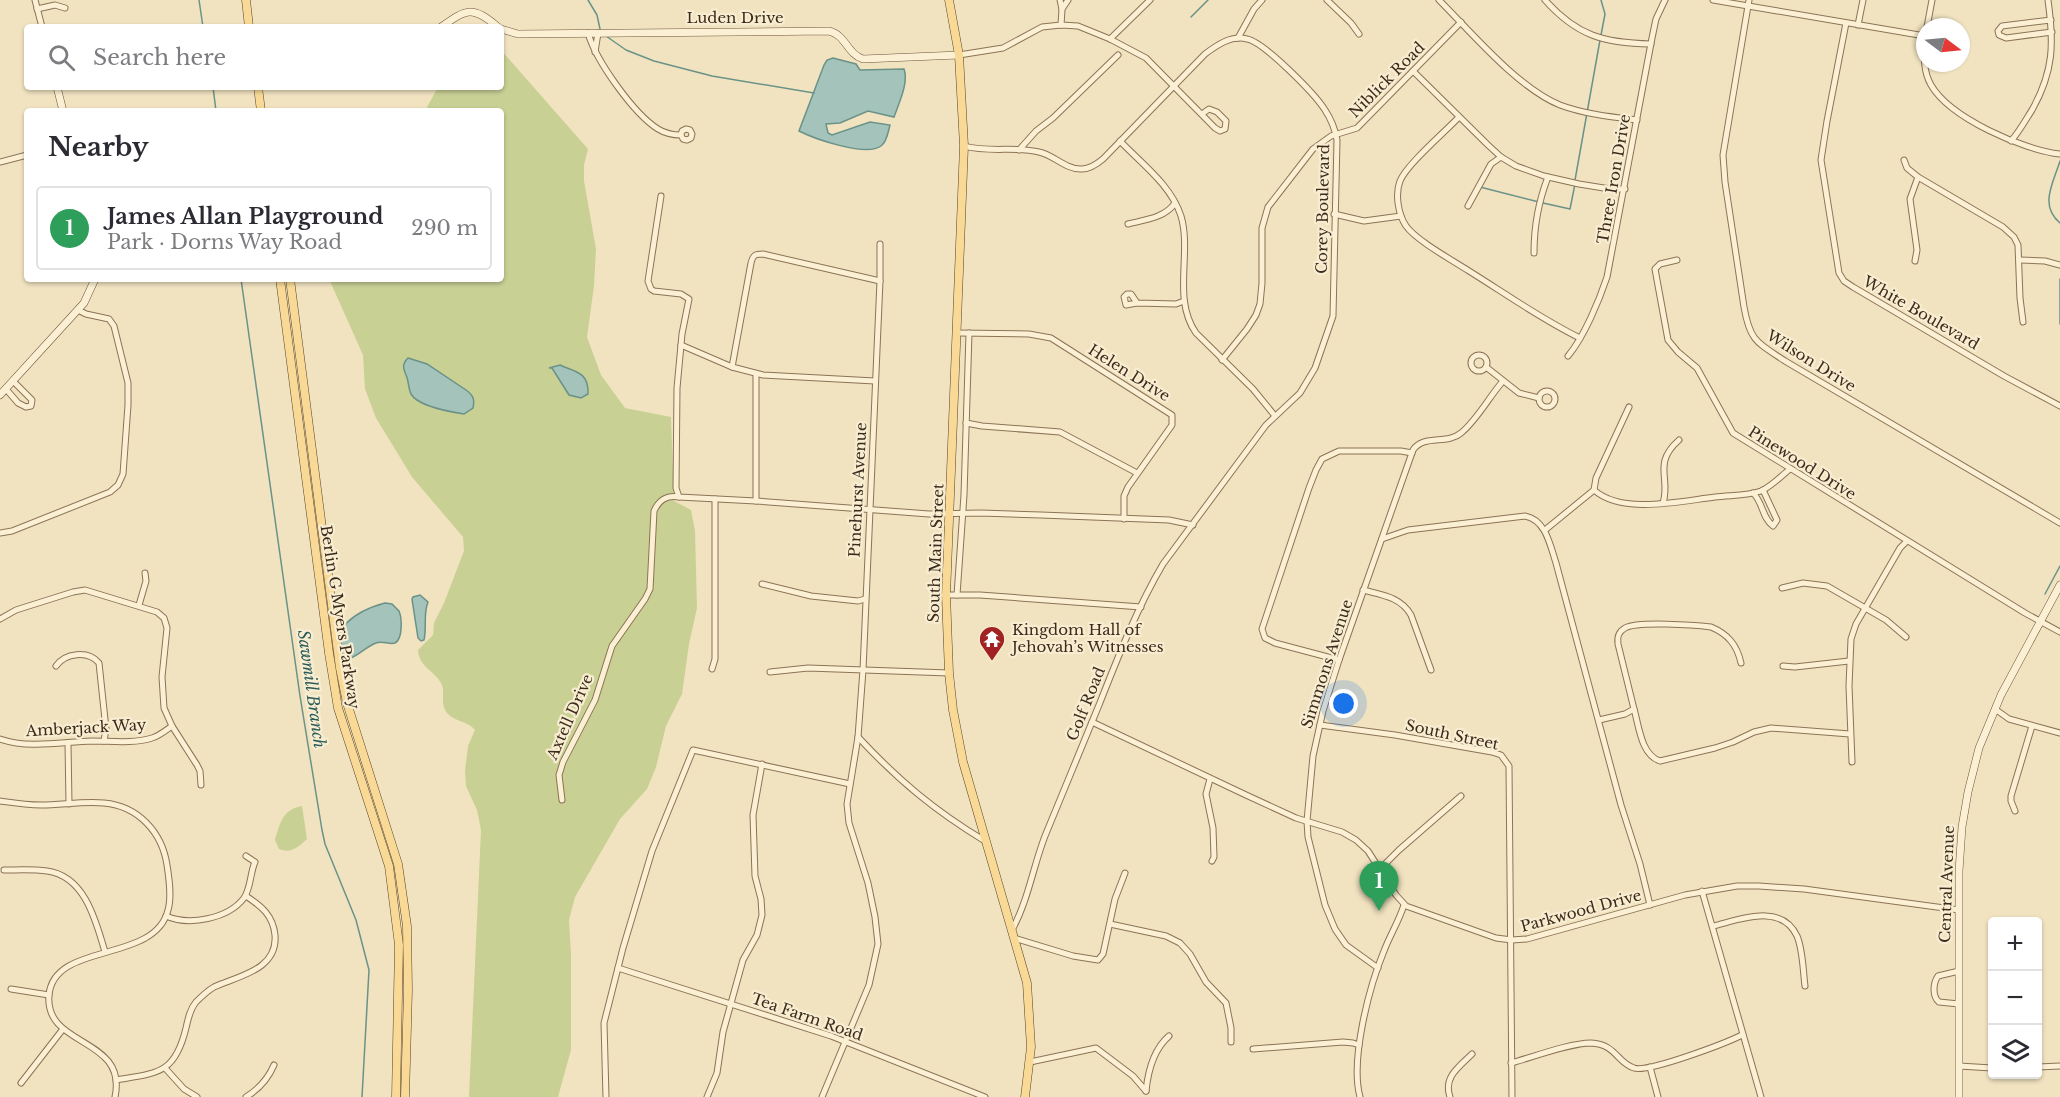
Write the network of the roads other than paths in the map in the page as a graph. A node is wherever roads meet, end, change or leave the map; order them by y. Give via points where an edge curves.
1 (35, 0) edge
2 (246, 0) edge
3 (950, 0) edge
4 (1060, 0) edge
5 (1068, 0) edge
6 (1150, 0) edge
7 (1262, 0) edge
8 (1327, 0) edge
9 (1439, 0) edge
10 (1545, 0) edge
11 (1665, 0) edge
12 (1713, 0) edge
13 (1863, 0) edge
14 (1932, 0) edge
15 (2048, 0) edge
16 (1749, 3) edge
17 (65, 8) dead end
18 (37, 9) junction
19 (1062, 9) junction
20 (1929, 18) edge
21 (2051, 20) junction
22 (1461, 22) junction
23 (1846, 23) junction
24 (41, 24) edge
25 (249, 24) edge
26 (445, 24) edge
27 (494, 24) edge
28 (1061, 25) junction
29 (1858, 25) junction
30 (504, 30) edge
31 (2052, 32) junction
32 (588, 33) junction
33 (598, 33) junction
34 (1359, 34) dead end
35 (1916, 36) edge
36 (1238, 38) junction
37 (1110, 39) junction
38 (1651, 44) junction
39 (595, 52) junction
40 (959, 55) junction
41 (1118, 55) dead end
42 (1413, 70) junction
43 (1926, 72) edge
44 (1174, 86) junction
45 (58, 90) edge
46 (258, 90) edge
47 (62, 108) edge
48 (261, 108) edge
49 (1202, 114) junction
50 (1459, 117) junction
51 (1637, 120) junction
52 (1336, 133) junction
53 (681, 135) dead end
54 (1120, 141) junction
55 (2011, 141) junction
56 (964, 146) junction
57 (1019, 150) junction
58 (2060, 154) edge
59 (24, 156) edge
60 (1501, 157) junction
61 (1904, 160) dead end
62 (0, 162) edge
63 (1548, 177) junction
64 (1918, 177) junction
65 (1624, 189) junction
66 (661, 196) dead end
67 (1175, 203) junction
68 (1468, 206) dead end
69 (1334, 214) junction
70 (1401, 216) junction
71 (1128, 224) dead end
72 (880, 244) dead end
73 (1534, 253) dead end
74 (1677, 260) dead end
75 (2020, 260) junction
76 (1915, 261) dead end
77 (2060, 265) edge
78 (880, 281) junction
79 (94, 282) edge
80 (280, 282) edge
81 (290, 282) edge
82 (1185, 301) junction
83 (1137, 303) dead end
84 (78, 310) junction
85 (2023, 322) dead end
86 (957, 333) junction
87 (969, 333) junction
88 (1580, 338) junction
89 (681, 345) junction
90 (1568, 356) dead end
91 (1222, 360) junction
92 (732, 367) junction
93 (1486, 367) dead end
94 (756, 374) junction
95 (13, 381) junction
96 (875, 381) junction
97 (1503, 381) junction
98 (3, 392) edge
99 (1539, 398) dead end
100 (2060, 406) edge
101 (1629, 407) dead end
102 (1275, 416) junction
103 (966, 423) junction
104 (1679, 440) dead end
105 (1412, 453) junction
106 (1790, 469) junction
107 (1137, 473) junction
108 (1594, 490) junction
109 (1763, 490) junction
110 (1754, 493) junction
111 (679, 497) junction
112 (715, 499) junction
113 (756, 501) junction
114 (1663, 502) junction
115 (869, 510) junction
116 (963, 513) junction
117 (950, 514) junction
118 (1124, 519) junction
119 (2060, 523) edge
120 (1193, 525) junction
121 (1545, 530) junction
122 (0, 533) edge
123 (1382, 539) junction
124 (1908, 541) junction
125 (328, 563) junction
126 (318, 564) junction
127 (145, 573) dead end
128 (762, 584) dead end
129 (2060, 585) edge
130 (1782, 588) dead end
131 (1364, 590) junction
132 (946, 595) junction
133 (957, 595) junction
134 (865, 598) junction
135 (139, 605) junction
136 (1141, 607) junction
137 (1865, 608) junction
138 (0, 619) edge
139 (2041, 621) junction
140 (2060, 632) edge
141 (1906, 637) dead end
142 (1339, 660) junction
143 (1849, 661) junction
144 (1741, 663) dead end
145 (56, 666) dead end
146 (1783, 666) dead end
147 (712, 669) dead end
148 (863, 670) junction
149 (1431, 670) dead end
150 (770, 672) dead end
151 (949, 673) junction
152 (1634, 709) junction
153 (1995, 710) junction
154 (1599, 720) junction
155 (1092, 722) junction
156 (1320, 725) junction
157 (172, 726) junction
158 (2032, 726) junction
159 (2060, 733) edge
160 (1850, 734) junction
161 (858, 737) junction
162 (0, 739) edge
163 (104, 741) junction
164 (68, 743) junction
165 (1852, 762) dead end
166 (762, 764) junction
167 (1210, 779) junction
168 (850, 784) junction
169 (201, 785) dead end
170 (1461, 796) dead end
171 (562, 800) dead end
172 (0, 801) edge
173 (69, 804) junction
174 (2015, 811) dead end
175 (1306, 821) junction
176 (985, 841) junction
177 (246, 856) dead end
178 (1212, 861) dead end
179 (4, 870) dead end
180 (1379, 870) junction
181 (1125, 873) dead end
182 (1702, 891) junction
183 (246, 896) junction
184 (1404, 904) junction
185 (1650, 905) junction
186 (1959, 910) junction
187 (166, 916) junction
188 (1110, 924) junction
189 (1713, 926) junction
190 (1013, 934) junction
191 (1512, 940) junction
192 (105, 952) junction
193 (618, 968) junction
194 (1378, 968) junction
195 (1959, 971) junction
196 (1805, 986) dead end
197 (11, 990) dead end
198 (49, 995) junction
199 (732, 1004) junction
200 (1959, 1004) junction
201 (63, 1029) junction
202 (1742, 1035) junction
203 (1169, 1036) dead end
204 (844, 1042) junction
205 (1231, 1042) dead end
206 (1359, 1045) junction
207 (1253, 1049) dead end
208 (1472, 1054) dead end
209 (1030, 1062) junction
210 (1511, 1063) junction
211 (274, 1065) dead end
212 (1959, 1066) junction
213 (2060, 1066) edge
214 (1650, 1067) junction
215 (2042, 1067) edge
216 (165, 1068) junction
217 (1988, 1068) edge
218 (116, 1080) junction
219 (21, 1083) dead end
220 (115, 1097) edge
221 (197, 1097) edge
222 (246, 1097) edge
223 (396, 1097) edge
224 (405, 1097) edge
225 (606, 1097) edge
226 (707, 1097) edge
227 (822, 1097) edge
228 (985, 1097) edge
229 (1025, 1097) edge
230 (1360, 1097) edge
231 (1450, 1097) edge
232 (1512, 1097) edge
233 (1658, 1097) edge
234 (1761, 1097) edge
235 (1959, 1097) edge

1 - 18 street
2 - 25 main road
3 - 40 main road, South Main Street
4 - 19 street
5 - 19 street
6 - 37 street
7 - 36 street
8 - 34 street
9 - 22 street
10 - 38 street via 1584,33
11 - 38 street, Three Iron Drive
12 - 16 street
13 - 29 street
14 - 20 street
15 - 21 street
16 - 23 street
16 - 119 street, Wilson Drive via 1723,155 1744,307 1753,337 1770,352
17 - 18 street via 55,5
18 - 24 street
19 - 28 street
21 - 31 street
21 - 31 street via 2002,26 1998,31 2006,38
22 - 42 street, Niblick Road
22 - 51 street via 1537,93 1579,110
23 - 29 street
23 - 100 street, White Boulevard via 1821,160 1839,273 1853,287
26 - 27 street, Luden Drive via 456,15 469,12 481,14
28 - 37 street via 1078,26
28 - 40 street via 1038,28 1003,48
29 - 35 street
30 - 32 street, Luden Drive via 518,34
31 - 55 street via 2052,53 2044,84
32 - 33 street, Luden Drive
32 - 39 street
33 - 39 street
33 - 40 street, Luden Drive via 829,32 863,58
36 - 44 street via 1214,47
36 - 52 street, Corey Boulevard via 1252,40 1272,55 1318,100
37 - 44 street via 1146,58
38 - 51 street, Three Iron Drive
39 - 53 street via 620,89 656,128
40 - 56 main road, South Main Street
41 - 57 street
42 - 50 street
42 - 52 street, Niblick Road via 1357,128
43 - 55 street via 1937,94 1956,110
44 - 49 street
44 - 54 street
45 - 47 street
46 - 48 main road
49 - 49 street via 1215,128 1225,129 1226,121 1217,112 1209,109
50 - 60 street
50 - 70 street via 1402,178 1398,192
51 - 65 street, Three Iron Drive
52 - 69 street, Corey Boulevard
52 - 91 street, Niblick Road via 1313,149 1268,207 1262,228 1260,304 1247,329
54 - 57 street via 1098,163 1081,169 1046,154
54 - 67 street via 1162,182
55 - 58 street
56 - 57 street
56 - 86 main road, South Main Street
59 - 62 street
60 - 63 street
60 - 68 street via 1491,164
61 - 64 street
63 - 65 street
63 - 73 street via 1541,198
64 - 75 street via 2007,230 2016,240
64 - 76 street via 1910,199
65 - 88 street, Three Iron Drive via 1607,277
66 - 89 street via 648,281 654,291 681,294 689,299
67 - 71 street via 1153,218
67 - 82 street via 1184,231
69 - 70 street via 1364,221
69 - 102 street, Corey Boulevard via 1333,316 1326,340 1300,393
70 - 88 street via 1409,230 1424,241 1517,303
72 - 78 street, Pinehurst Avenue
74 - 106 street, Pinewood Drive via 1655,269 1668,340 1697,368 1733,433
75 - 77 street
75 - 85 street
78 - 92 street via 756,254 751,262
78 - 96 street, Pinehurst Avenue
79 - 84 street
80 - 126 main road, Berlin G Myers Parkway
81 - 125 main road, Berlin G Myers Parkway
82 - 83 street
82 - 91 street via 1193,328
84 - 95 street
84 - 122 street via 106,317 116,332 129,390 123,474 110,492
86 - 87 street, Helen Drive
86 - 117 main road, South Main Street
87 - 103 street
87 - 107 street, Helen Drive via 1036,334 1050,338 1172,415 1173,425
88 - 90 street, Three Iron Drive
89 - 92 street
89 - 111 street via 677,388
91 - 102 street
92 - 94 street
93 - 97 street
94 - 96 street
94 - 113 street
95 - 98 street
95 - 98 street via 32,400 31,406 21,405
96 - 115 street, Pinehurst Avenue
97 - 99 street via 1519,393
97 - 105 street, Simmons Avenue via 1461,434 1423,441
101 - 108 street
102 - 120 street, Golf Road
103 - 107 street via 1059,432
103 - 116 street
104 - 114 street via 1666,456
105 - 123 street, Simmons Avenue
105 - 142 street via 1339,451 1322,459 1309,488 1262,629 1265,638 1275,643
106 - 109 street
106 - 124 street, Pinewood Drive
107 - 118 street, Helen Drive via 1126,492
108 - 114 street via 1619,502
108 - 121 street
109 - 110 street
109 - 110 street via 1777,518 1773,526
110 - 114 street
111 - 112 street
111 - 171 street, Axtell Drive via 669,496 655,507 650,589 612,646 598,694 561,769
112 - 113 street
112 - 147 street
113 - 115 street
115 - 117 street
115 - 134 street, Pinehurst Avenue
116 - 117 street
116 - 118 street
116 - 133 street
117 - 132 main road, South Main Street
118 - 120 street via 1182,521
120 - 136 street, Golf Road via 1163,564
121 - 123 street via 1535,519 1525,516 1408,530
121 - 154 street
123 - 131 street, Simmons Avenue
124 - 137 street
124 - 139 street, Pinewood Drive
125 - 126 main road
125 - 224 main road, Berlin G Myers Parkway via 347,703 398,864 407,926
126 - 223 main road, Berlin G Myers Parkway via 338,708 389,866 399,945
127 - 135 street
128 - 134 street via 811,596 858,602
129 - 139 street, Central Avenue
130 - 137 street via 1803,583 1822,585
131 - 142 street, Simmons Avenue
131 - 149 street via 1407,607
132 - 133 street
132 - 151 main road, South Main Street
133 - 136 street
134 - 148 street, Pinehurst Avenue
135 - 138 street, Amberjack Way via 85,590 16,610
135 - 157 street, Amberjack Way via 157,612 166,623 162,693
136 - 155 street, Golf Road
137 - 141 street
137 - 143 street via 1854,629
139 - 140 street, Pinewood Drive
139 - 153 street, Central Avenue
142 - 156 street, Simmons Avenue
143 - 146 street
143 - 160 street
144 - 152 street via 1730,639 1711,627 1625,628 1618,635 1618,644
145 - 163 street via 82,654 99,663
148 - 150 street via 808,668
148 - 151 street
148 - 161 street, Pinehurst Avenue
151 - 176 main road, South Main Street via 959,743
152 - 154 street
152 - 160 street via 1647,752 1660,761 1715,748 1771,728
153 - 158 street
153 - 186 street, Central Avenue via 1979,748 1964,814
154 - 185 street
155 - 167 street, Parkwood Drive
155 - 190 street, Golf Road via 1045,837
156 - 175 street, Simmons Avenue
156 - 191 street, South Street via 1501,755 1510,771
157 - 163 street, Amberjack Way via 152,738
157 - 169 street via 200,771
158 - 159 street
158 - 174 street via 2011,796
160 - 165 street
161 - 168 street, Pinehurst Avenue
161 - 176 street via 920,797
162 - 164 street, Amberjack Way via 43,745
163 - 164 street, Amberjack Way
164 - 173 street
166 - 168 street
166 - 193 street via 693,750 652,851
166 - 199 street via 753,815 755,876 762,915
167 - 175 street, Parkwood Drive
167 - 178 street via 1206,794 1213,828
168 - 204 street, Pinehurst Avenue via 848,817 868,883 878,944 869,985
170 - 180 street
172 - 173 street
173 - 187 street via 115,804 146,821 156,833 167,861
175 - 180 street, Parkwood Drive via 1356,840
175 - 194 street, Simmons Avenue via 1325,905 1335,929 1346,945
176 - 190 main road, South Main Street
177 - 183 street via 255,862
179 - 192 street via 57,873 72,884 90,906
180 - 184 street, Parkwood Drive
181 - 188 street
182 - 185 street, Parkwood Drive
182 - 186 street, Parkwood Drive via 1770,886
182 - 189 street
183 - 187 street via 228,911 199,921
183 - 216 street via 268,914 274,925 272,954 263,966 211,988 194,1005 182,1046
184 - 191 street, Parkwood Drive via 1496,938
184 - 194 street
185 - 191 street, Parkwood Drive
186 - 195 street, Central Avenue
187 - 192 street via 140,942
188 - 190 street via 1103,954 1095,961
188 - 205 street via 1166,936 1180,943 1206,982 1226,1003
189 - 196 street via 1756,916 1784,921 1799,942
189 - 202 street
190 - 209 main road, South Main Street via 1027,983
191 - 210 street
192 - 198 street via 68,966 53,983
193 - 199 street, Tea Farm Road
193 - 225 street via 604,1023
194 - 206 street
195 - 200 street, Central Avenue
195 - 200 street via 1938,976 1934,982 1939,1002
197 - 198 street
198 - 201 street via 51,1008
199 - 204 street, Tea Farm Road
199 - 226 street via 717,1073
200 - 212 street, Central Avenue
201 - 218 street via 102,1053
201 - 219 street
202 - 214 street via 1714,1048
202 - 234 street
203 - 209 street via 1158,1049 1146,1091 1096,1048
204 - 227 street, Pinehurst Avenue
204 - 228 street, Tea Farm Road
206 - 207 street via 1343,1042
206 - 230 street
208 - 231 street via 1449,1077
209 - 229 main road, South Main Street
210 - 214 street via 1592,1043 1607,1047 1635,1069
210 - 232 street
211 - 222 street via 270,1076
212 - 217 street
212 - 235 street, Central Avenue
213 - 215 street
214 - 233 street
216 - 218 street
216 - 221 street
218 - 220 street

